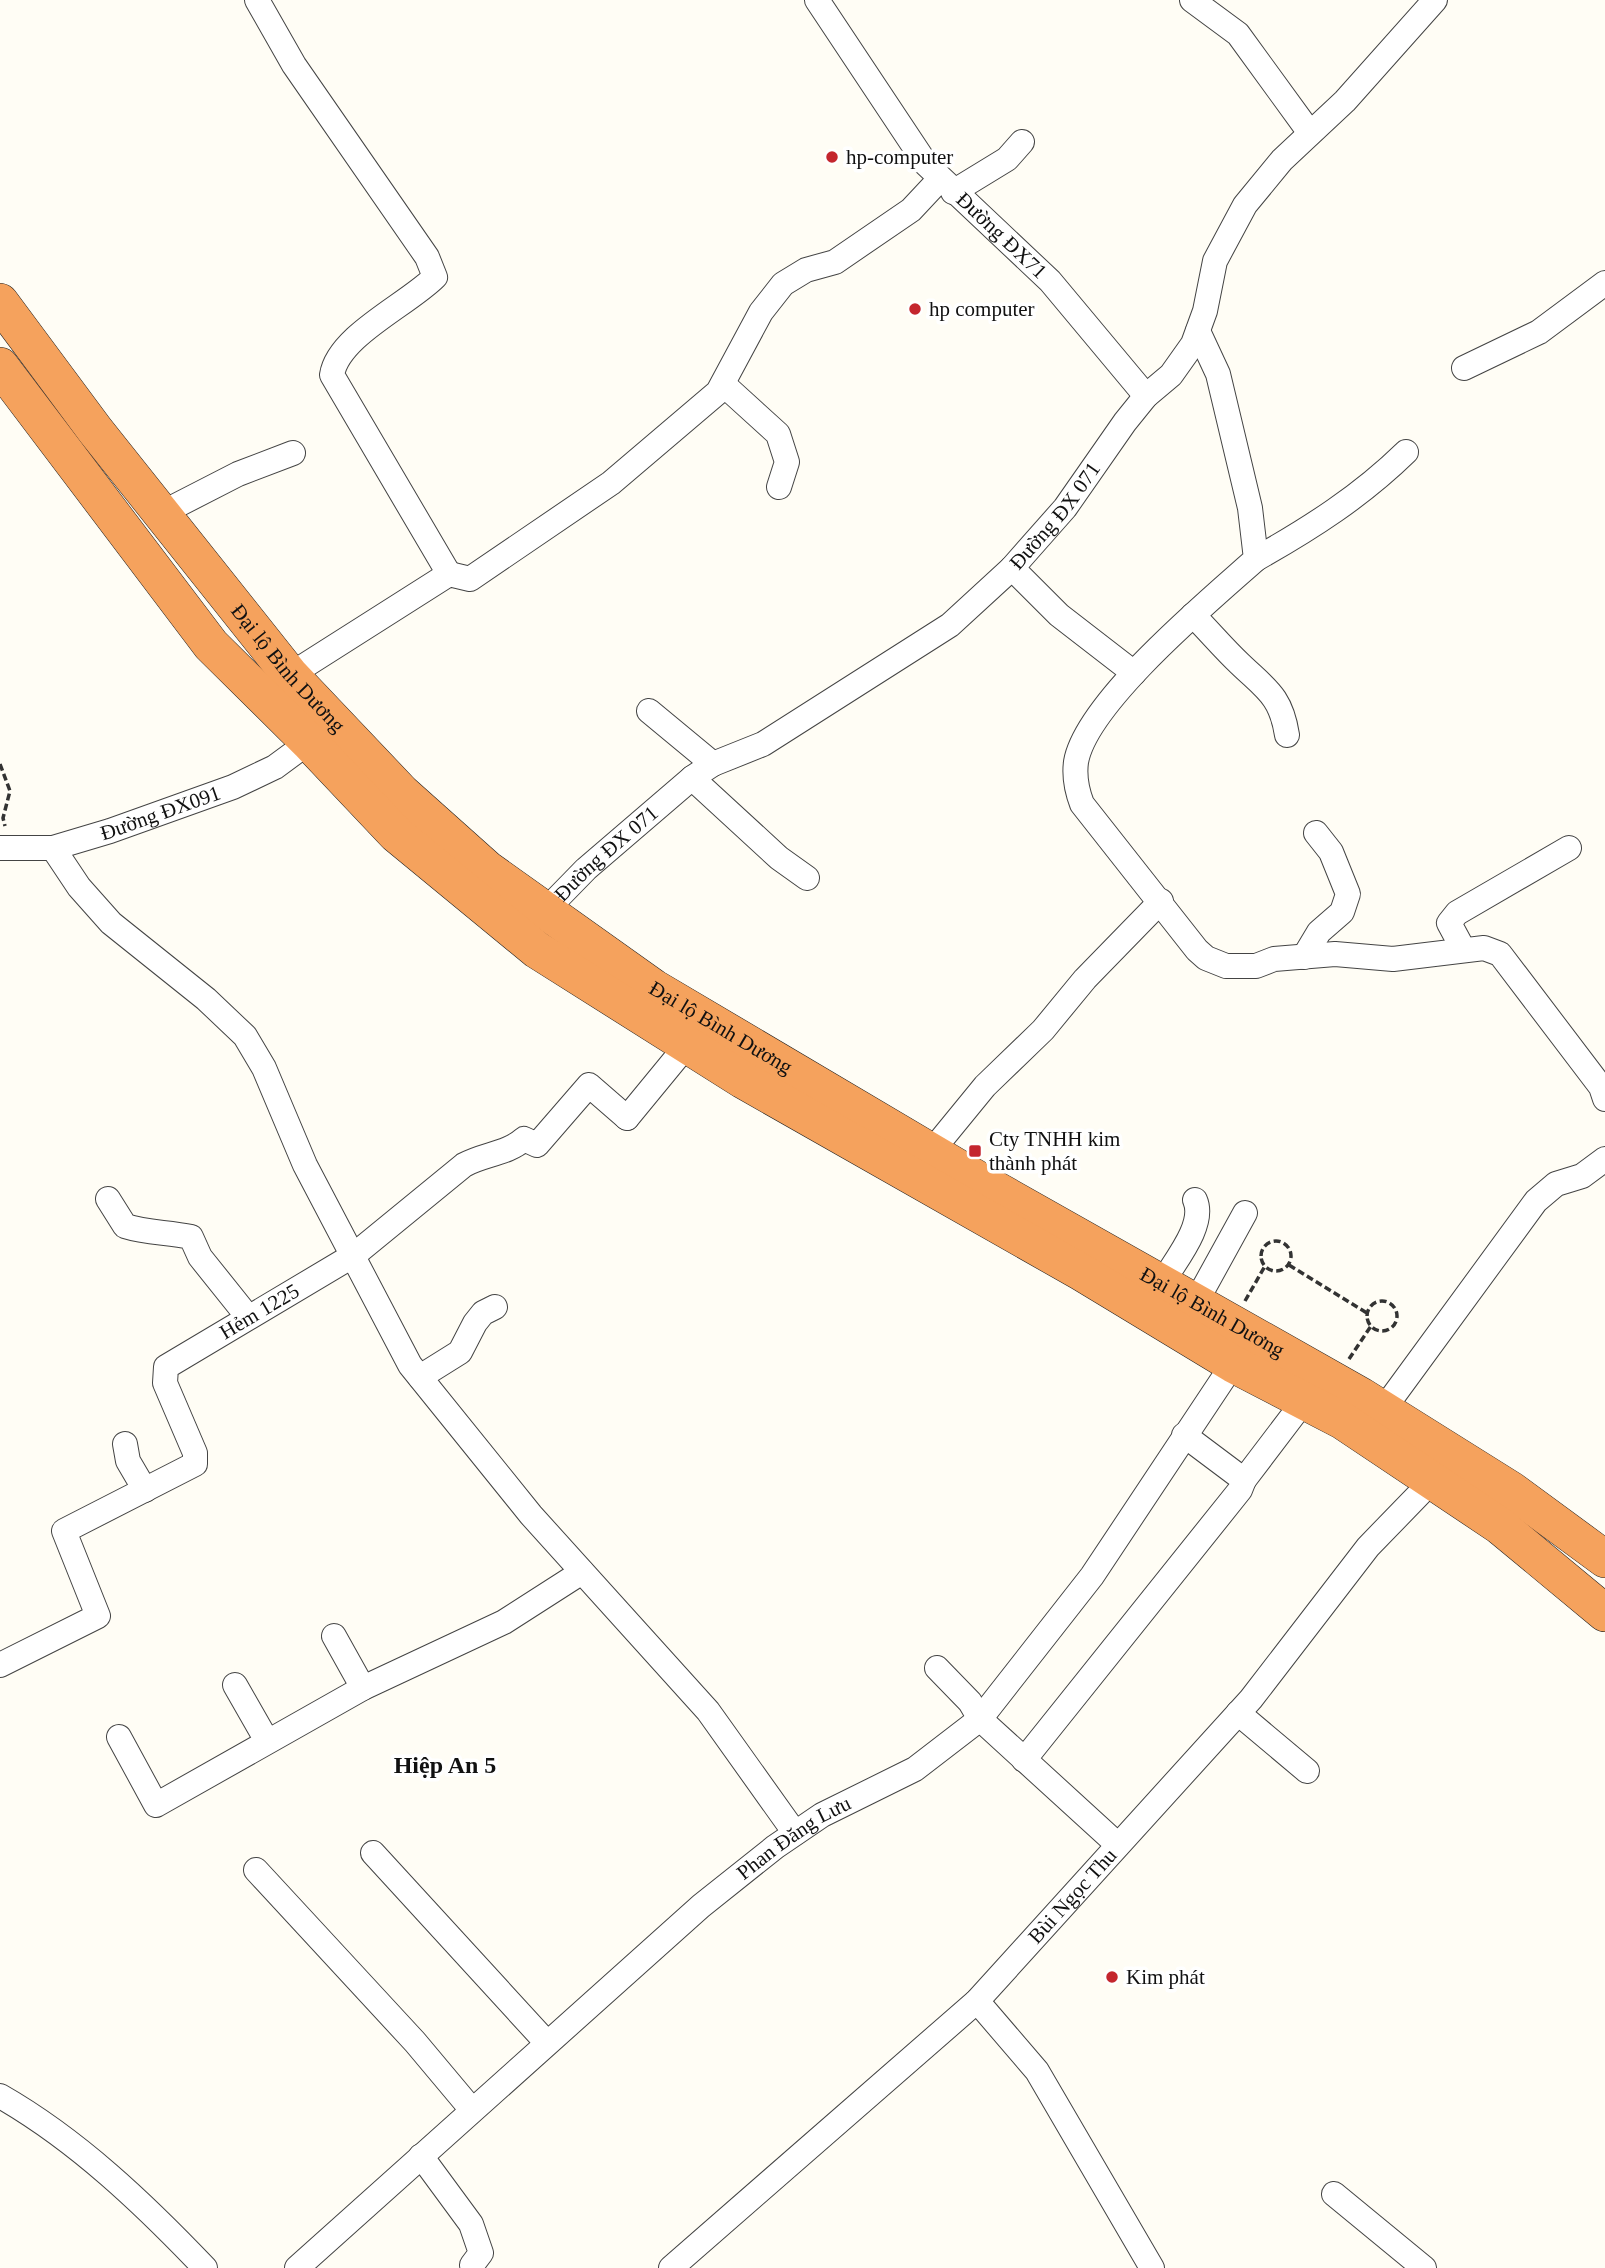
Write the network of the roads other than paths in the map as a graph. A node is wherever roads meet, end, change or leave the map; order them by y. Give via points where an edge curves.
1 (257, 0) edge
2 (817, 0) edge
3 (1192, 0) edge
4 (1434, 0) edge
5 (1310, 133) junction
6 (1022, 142) dead end
7 (947, 186) junction
8 (1605, 283) edge
9 (0, 302) edge
10 (1198, 331) junction
11 (1464, 368) dead end
12 (6, 382) edge
13 (723, 384) junction
14 (1146, 396) junction
15 (1406, 452) dead end
16 (293, 453) dead end
17 (779, 487) dead end
18 (162, 513) junction
19 (1256, 559) junction
20 (1012, 568) junction
21 (449, 574) junction
22 (1193, 615) junction
23 (1134, 673) junction
24 (290, 675) junction
25 (649, 711) dead end
26 (1287, 735) dead end
27 (309, 742) junction
28 (713, 764) junction
29 (692, 778) junction
30 (1316, 832) dead end
31 (4, 848) edge
32 (53, 848) junction
33 (1569, 848) dead end
34 (807, 878) dead end
35 (1161, 901) junction
36 (545, 911) junction
37 (1463, 949) junction
38 (1304, 957) junction
39 (687, 1045) junction
40 (1605, 1099) edge
41 (931, 1152) junction
42 (1605, 1159) edge
43 (108, 1199) dead end
44 (1195, 1200) dead end
45 (1245, 1213) dead end
46 (354, 1255) junction
47 (1162, 1283) junction
48 (1196, 1302) junction
49 (495, 1307) dead end
50 (248, 1317) junction
51 (1233, 1364) junction
52 (420, 1377) junction
53 (1304, 1401) junction
54 (1383, 1410) junction
55 (1184, 1435) junction
56 (125, 1444) dead end
57 (1244, 1480) junction
58 (1431, 1482) junction
59 (145, 1490) junction
60 (1605, 1559) edge
61 (582, 1572) junction
62 (1605, 1613) edge
63 (334, 1636) dead end
64 (0, 1665) edge
65 (937, 1668) dead end
66 (235, 1685) dead end
67 (363, 1688) junction
68 (1238, 1713) junction
69 (980, 1719) junction
70 (119, 1737) dead end
71 (267, 1741) junction
72 (1024, 1760) junction
73 (1307, 1771) dead end
74 (796, 1833) junction
75 (1118, 1845) junction
76 (373, 1853) dead end
77 (256, 1870) dead end
78 (976, 2001) junction
79 (547, 2043) junction
80 (0, 2096) edge
81 (472, 2109) junction
82 (421, 2156) junction
83 (1334, 2194) dead end
84 (472, 2265) dead end
85 (205, 2268) edge
86 (297, 2268) edge
87 (671, 2268) edge
88 (1152, 2268) edge
89 (1424, 2268) edge

1 - 21 street via 295,65 427,257 435,277 360,334 334,363 332,375
2 - 7 street, Đường ĐX71 via 926,164
3 - 5 street via 1238,34
4 - 5 street, Đường ĐX 071
5 - 10 street, Đường ĐX 071 via 1245,205 1214,261
6 - 7 street via 1007,159
7 - 13 street via 835,262 806,270 783,284 761,312
7 - 14 street, Đường ĐX71 via 1050,281
8 - 11 street via 1539,332
9 - 18 highway, Đại lộ Bình Dương
10 - 14 street, Đường ĐX 071 via 1171,374
10 - 19 street via 1218,374 1250,508
12 - 27 highway, Đại lộ Bình Dương via 211,645
13 - 17 street via 778,434 787,461
13 - 21 street via 600,491 470,579
14 - 20 street, Đường ĐX 071 via 1065,508
15 - 19 street via 1323,522
16 - 18 street via 238,474
18 - 24 highway, Đại lộ Bình Dương
19 - 22 street
20 - 23 street via 1059,615
20 - 28 street, Đường ĐX 071 via 950,625 763,744
21 - 24 street
22 - 23 street
22 - 26 street via 1271,691 1284,715
23 - 35 street via 1084,742 1076,761 1076,787 1082,804
24 - 36 highway, Đại lộ Bình Dương via 402,793 487,869
25 - 28 street
27 - 32 street, Đường ĐX091 via 275,767 233,787
27 - 39 highway, Đại lộ Bình Dương via 396,834 537,950
28 - 29 street, Đường ĐX 071
29 - 34 street
29 - 36 street, Đường ĐX 071 via 586,869
30 - 38 street via 1331,852 1348,894 1342,912 1319,932
31 - 32 street, Đường ĐX091
32 - 46 street via 111,923 245,1036 264,1068 305,1165
33 - 37 street via 1457,913 1449,923
35 - 38 street via 1206,958 1226,966
35 - 41 street via 985,1086
36 - 41 highway, Đại lộ Bình Dương via 653,988
37 - 38 street via 1393,959 1335,954
37 - 40 street via 1484,947 1500,954 1601,1087
39 - 46 street, Hẻm 1225 via 633,1126 589,1085 537,1145 524,1139 513,1149 483,1154 464,1165
39 - 51 highway, Đại lộ Bình Dương
41 - 47 highway, Đại lộ Bình Dương
42 - 54 street via 1582,1176 1556,1184 1536,1201
43 - 50 street via 125,1226 191,1237 200,1257
44 - 47 street via 1198,1215 1191,1233
45 - 48 street
46 - 50 street, Hẻm 1225
46 - 52 street
47 - 48 highway, Đại lộ Bình Dương
48 - 54 highway, Đại lộ Bình Dương
49 - 52 street via 475,1323 460,1352
50 - 59 street, Hẻm 1225 via 166,1367 165,1383 195,1452 195,1464
51 - 53 highway, Đại lộ Bình Dương
51 - 55 street, Phan Đăng Lưu
52 - 61 street
53 - 57 street
53 - 58 highway, Đại lộ Bình Dương via 1343,1421
54 - 60 highway, Đại lộ Bình Dương via 1511,1490
55 - 57 street
55 - 69 street, Phan Đăng Lưu via 1092,1576
56 - 59 street via 128,1461
57 - 72 street via 1241,1490
58 - 62 highway, Đại lộ Bình Dương via 1500,1526
58 - 68 street, Bùi Ngọc Thu via 1368,1547
59 - 64 street, Hẻm 1225 via 64,1531 98,1616
61 - 67 street via 504,1622
61 - 74 street via 708,1711
63 - 67 street
65 - 69 street
66 - 71 street
67 - 71 street
68 - 73 street
68 - 75 street, Bùi Ngọc Thu
69 - 72 street
69 - 74 street, Phan Đăng Lưu via 915,1769 822,1815
70 - 71 street via 156,1805
72 - 75 street
74 - 79 street, Phan Đăng Lưu via 701,1906
75 - 78 street, Bùi Ngọc Thu
76 - 79 street
77 - 81 street
78 - 87 street, Bùi Ngọc Thu
78 - 88 street via 1037,2071
79 - 81 street, Phan Đăng Lưu
80 - 85 street via 30,2113 111,2177
81 - 82 street, Phan Đăng Lưu
82 - 84 street via 471,2224 481,2253
82 - 86 street, Phan Đăng Lưu
83 - 89 street

